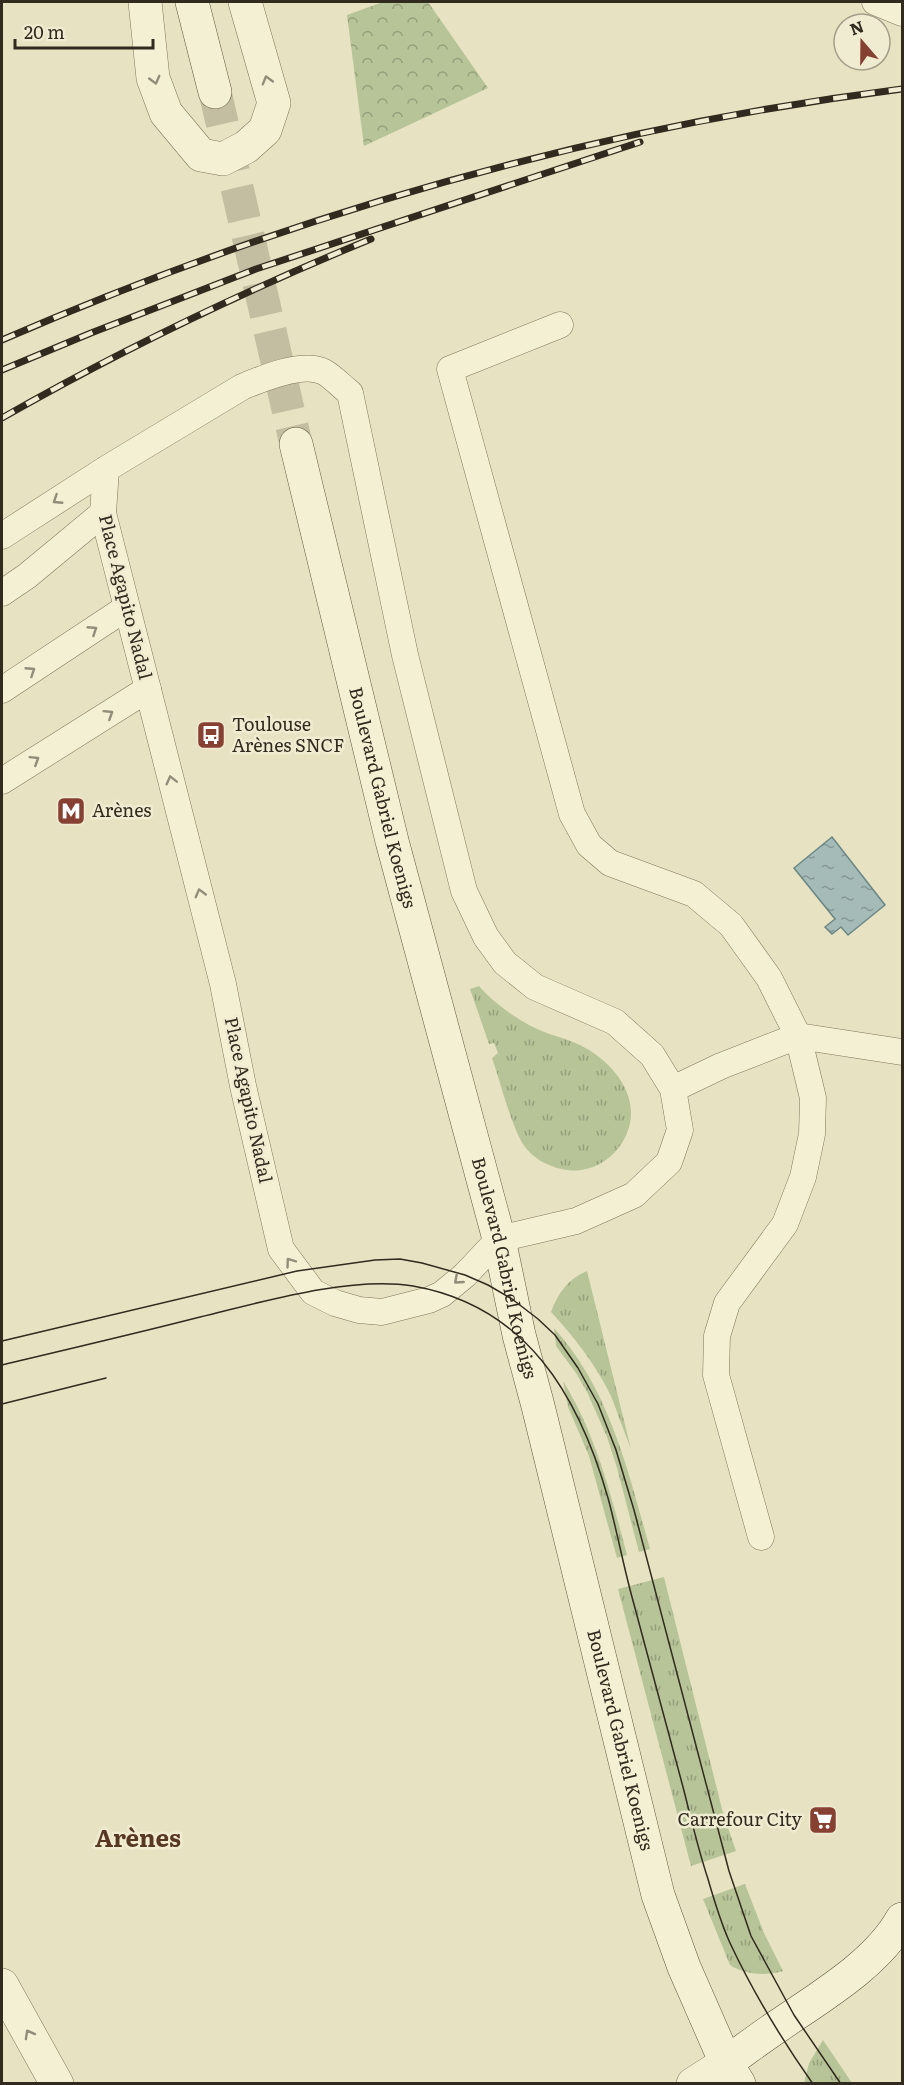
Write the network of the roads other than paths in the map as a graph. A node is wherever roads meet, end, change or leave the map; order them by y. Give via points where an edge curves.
1 (145, 2) edge
2 (192, 2) edge
3 (245, 2) edge
4 (875, 2) edge
5 (903, 13) edge
6 (215, 92) tunnel mouth
7 (560, 326) dead end
8 (296, 444) tunnel mouth
9 (106, 469) junction
10 (103, 513) junction
11 (2, 536) edge
12 (2, 593) edge
13 (126, 608) junction
14 (148, 689) junction
15 (2, 690) edge
16 (2, 781) edge
17 (798, 1036) junction
18 (903, 1052) edge
19 (673, 1089) junction
20 (500, 1239) junction
21 (760, 1537) dead end
22 (903, 1919) edge
23 (2, 1985) edge
24 (733, 2073) edge
25 (57, 2084) edge
26 (693, 2084) edge

1 -> 3 main road via 153,78 166,113 201,155 223,159 246,147 265,130 274,103
2 - 6 main road
4 - 5 lane
7 - 17 lane via 450,369 572,814 590,845 610,863 694,894 731,925 769,978
8 - 20 main road, Boulevard Gabriel Koenigs via 392,841
9 - 10 lane, Place Agapito Nadal
9 -> 11 lane
9 - 19 lane via 264,377 293,369 322,371 350,393 405,655 464,891 486,937 505,963 535,987 615,1022 652,1055
10 - 12 lane
10 - 13 lane, Place Agapito Nadal
13 - 14 lane, Place Agapito Nadal
15 -> 13 lane
16 -> 14 lane, Place Agapito Nadal
20 -> 14 lane, Place Agapito Nadal via 442,1294 382,1312 349,1308 313,1292 281,1249 223,984
17 - 18 lane
17 - 19 lane
17 - 21 lane via 813,1098 812,1134 803,1177 785,1224 727,1303 717,1336 716,1375
19 - 20 lane via 680,1130 669,1162 634,1195 576,1221
20 - 24 main road, Boulevard Gabriel Koenigs via 519,1335 658,1895 684,1967
22 - 24 main road via 866,1963
25 -> 23 main road
24 - 26 main road

